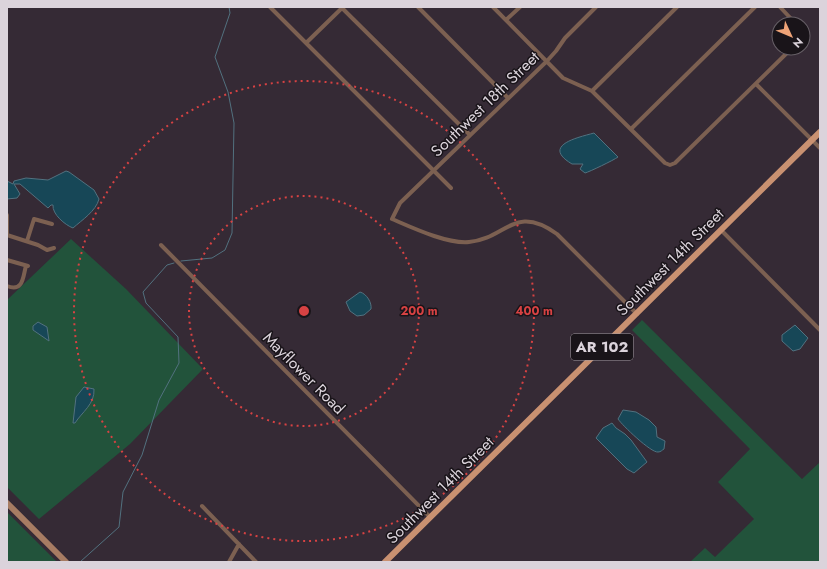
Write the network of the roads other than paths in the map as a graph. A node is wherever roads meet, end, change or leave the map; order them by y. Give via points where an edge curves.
1 (270, 7) edge
2 (343, 7) edge
3 (418, 7) edge
4 (493, 7) edge
5 (520, 7) edge
6 (596, 7) edge
7 (677, 7) edge
8 (755, 7) edge
9 (780, 7) edge
10 (788, 16) edge
11 (506, 20) junction
12 (306, 43) junction
13 (784, 56) edge
14 (547, 61) junction
15 (756, 84) junction
16 (592, 91) junction
17 (508, 98) junction
18 (631, 129) junction
19 (820, 132) edge
20 (470, 135) junction
21 (812, 140) junction
22 (820, 148) edge
23 (433, 171) junction
24 (451, 188) dead end
25 (7, 215) edge
26 (52, 224) dead end
27 (722, 230) junction
28 (7, 235) edge
29 (27, 241) junction
30 (161, 245) dead end
31 (54, 248) dead end
32 (7, 260) edge
33 (7, 286) edge
34 (637, 314) junction
35 (820, 330) edge
36 (7, 503) edge
37 (202, 506) dead end
38 (430, 517) junction
39 (239, 544) junction
40 (66, 562) edge
41 (229, 562) edge
42 (256, 562) edge
43 (385, 562) edge

1 - 12 street
2 - 12 street
2 - 20 street
3 - 17 street
4 - 11 street
5 - 11 street
6 - 14 street, Southwest 18th Street via 564,38
7 - 16 street
8 - 18 street
9 - 10 street
11 - 14 street
12 - 23 street
13 - 15 street
14 - 16 street via 563,78
14 - 17 street, Southwest 18th Street
15 - 18 street via 670,165
15 - 21 street
16 - 18 street
17 - 20 street, Southwest 18th Street
19 - 21 main road, Southwest 14th Street / AR 102
20 - 23 street, Southwest 18th Street
21 - 22 street
21 - 27 main road, Southwest 14th Street / AR 102
23 - 24 street
23 - 34 street, Southwest 18th Street via 400,203 392,219 457,242 476,241 517,222 531,222 548,227
25 - 28 street
26 - 29 street via 34,219
27 - 34 main road, Southwest 14th Street / AR 102
27 - 35 street
28 - 29 street
29 - 31 street via 47,250
30 - 38 street, Mayflower Road
32 - 33 street via 28,266 22,282 12,287
34 - 38 main road, Southwest 14th Street / AR 102
36 - 40 main road
37 - 39 street
38 - 43 main road, Southwest 14th Street / AR 102
39 - 41 street
39 - 42 street

